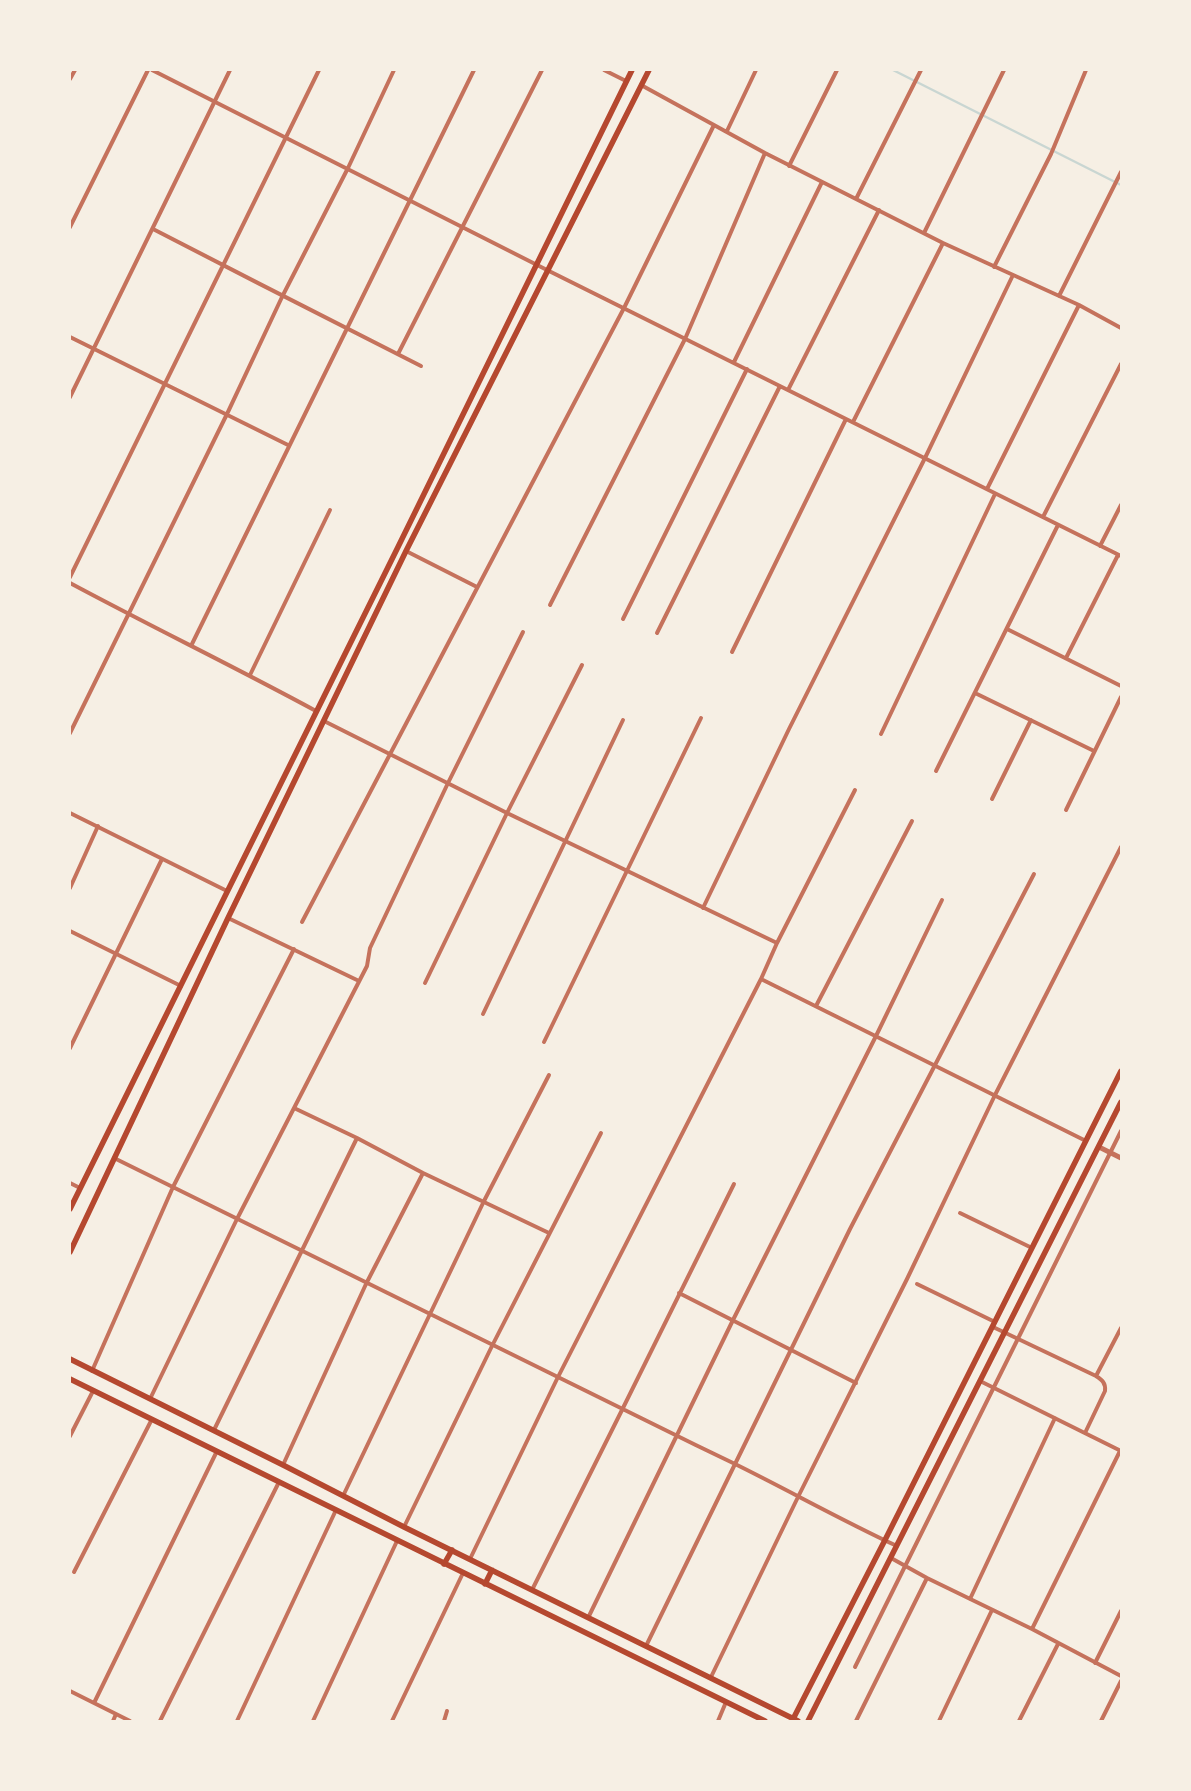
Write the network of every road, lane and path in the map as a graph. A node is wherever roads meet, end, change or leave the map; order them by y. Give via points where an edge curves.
1 (75, 70) edge
2 (148, 70) edge
3 (152, 70) edge
4 (230, 70) edge
5 (319, 70) edge
6 (394, 70) edge
7 (474, 70) edge
8 (542, 70) edge
9 (604, 70) edge
10 (632, 70) edge
11 (649, 70) edge
12 (756, 70) edge
13 (837, 70) edge
14 (921, 70) edge
15 (1004, 70) edge
16 (1086, 70) edge
17 (70, 80) edge
18 (626, 81) junction
19 (641, 85) junction
20 (214, 100) junction
21 (714, 125) junction
22 (727, 131) junction
23 (286, 139) junction
24 (765, 153) junction
25 (789, 166) junction
26 (348, 168) junction
27 (1121, 172) edge
28 (822, 182) junction
29 (856, 199) junction
30 (409, 200) junction
31 (879, 210) junction
32 (70, 227) edge
33 (463, 228) junction
34 (153, 229) junction
35 (924, 233) junction
36 (943, 243) junction
37 (536, 264) junction
38 (222, 265) junction
39 (994, 267) junction
40 (548, 270) junction
41 (1013, 275) junction
42 (1058, 296) junction
43 (282, 297) junction
44 (1079, 305) junction
45 (624, 308) junction
46 (347, 328) junction
47 (1121, 328) edge
48 (70, 337) edge
49 (684, 339) junction
50 (94, 348) junction
51 (398, 354) junction
52 (734, 362) junction
53 (1121, 364) edge
54 (422, 366) dead end
55 (747, 369) junction
56 (166, 384) junction
57 (780, 386) junction
58 (788, 390) junction
59 (70, 397) edge
60 (227, 414) junction
61 (846, 419) junction
62 (853, 422) junction
63 (288, 445) junction
64 (925, 458) junction
65 (987, 489) junction
66 (995, 494) junction
67 (1121, 505) edge
68 (330, 510) dead end
69 (1043, 517) junction
70 (1058, 525) junction
71 (1100, 546) junction
72 (406, 551) junction
73 (1119, 555) edge
74 (70, 577) edge
75 (70, 583) edge
76 (477, 587) junction
77 (550, 605) dead end
78 (129, 615) junction
79 (624, 619) dead end
80 (1007, 629) junction
81 (524, 632) dead end
82 (657, 632) dead end
83 (190, 646) junction
84 (732, 652) dead end
85 (1066, 658) junction
86 (582, 666) dead end
87 (250, 675) junction
88 (1121, 686) edge
89 (975, 693) junction
90 (1121, 697) edge
91 (316, 711) junction
92 (701, 718) dead end
93 (623, 720) dead end
94 (1031, 720) junction
95 (324, 721) junction
96 (70, 733) edge
97 (881, 734) dead end
98 (1094, 752) junction
99 (391, 753) junction
100 (936, 771) dead end
101 (281, 782) junction
102 (448, 784) junction
103 (292, 788) junction
104 (855, 790) dead end
105 (992, 799) dead end
106 (1066, 810) dead end
107 (70, 813) edge
108 (507, 813) junction
109 (912, 821) dead end
110 (98, 826) junction
111 (566, 841) junction
112 (1121, 847) edge
113 (162, 859) junction
114 (628, 871) junction
115 (1034, 874) dead end
116 (70, 888) edge
117 (228, 891) junction
118 (942, 900) dead end
119 (704, 908) junction
120 (228, 918) junction
121 (302, 922) dead end
122 (70, 931) edge
123 (777, 943) junction
124 (294, 949) junction
125 (116, 953) junction
126 (761, 980) junction
127 (359, 981) junction
128 (425, 984) dead end
129 (181, 986) junction
130 (816, 1006) junction
131 (483, 1014) dead end
132 (876, 1036) junction
133 (544, 1042) dead end
134 (70, 1048) edge
135 (935, 1065) junction
136 (1121, 1071) edge
137 (549, 1075) dead end
138 (995, 1095) junction
139 (1121, 1102) edge
140 (294, 1108) junction
141 (1121, 1131) edge
142 (601, 1133) dead end
143 (357, 1138) junction
144 (1086, 1141) junction
145 (1098, 1147) junction
146 (1110, 1153) junction
147 (114, 1158) junction
148 (1121, 1158) edge
149 (422, 1173) junction
150 (70, 1183) edge
151 (734, 1184) dead end
152 (80, 1188) junction
153 (173, 1188) junction
154 (1061, 1192) junction
155 (1073, 1198) junction
156 (484, 1201) junction
157 (70, 1209) edge
158 (960, 1213) dead end
159 (237, 1219) junction
160 (1044, 1224) junction
161 (1056, 1230) junction
162 (549, 1233) junction
163 (1032, 1248) junction
164 (70, 1252) edge
165 (302, 1252) junction
166 (366, 1284) junction
167 (917, 1284) dead end
168 (679, 1293) junction
169 (430, 1315) junction
170 (733, 1320) junction
171 (994, 1325) junction
172 (1121, 1328) edge
173 (1005, 1333) junction
174 (1017, 1339) junction
175 (492, 1346) junction
176 (792, 1349) junction
177 (70, 1359) edge
178 (92, 1371) junction
179 (1096, 1376) junction
180 (70, 1379) edge
181 (557, 1379) junction
182 (980, 1381) junction
183 (856, 1383) junction
184 (993, 1388) junction
185 (93, 1391) junction
186 (150, 1400) junction
187 (622, 1410) junction
188 (1055, 1418) junction
189 (152, 1419) junction
190 (214, 1430) junction
191 (1085, 1433) junction
192 (70, 1436) edge
193 (676, 1436) junction
194 (217, 1451) junction
195 (1120, 1451) edge
196 (735, 1464) junction
197 (283, 1465) junction
198 (279, 1482) junction
199 (343, 1496) junction
200 (798, 1497) junction
201 (336, 1510) junction
202 (404, 1528) junction
203 (885, 1540) junction
204 (397, 1541) junction
205 (897, 1546) junction
206 (452, 1550) junction
207 (891, 1558) junction
208 (470, 1559) junction
209 (444, 1564) junction
210 (906, 1567) junction
211 (492, 1570) junction
212 (74, 1572) dead end
213 (463, 1573) junction
214 (927, 1578) junction
215 (485, 1584) junction
216 (532, 1590) junction
217 (970, 1599) junction
218 (992, 1610) junction
219 (1121, 1611) edge
220 (588, 1618) junction
221 (1032, 1629) junction
222 (1058, 1644) junction
223 (646, 1646) junction
224 (1095, 1663) junction
225 (855, 1667) dead end
226 (1121, 1676) edge
227 (711, 1677) junction
228 (1121, 1680) edge
229 (70, 1691) edge
230 (726, 1702) junction
231 (94, 1703) junction
232 (447, 1711) dead end
233 (116, 1714) junction
234 (794, 1720) edge
235 (113, 1721) edge
236 (130, 1721) edge
237 (160, 1721) edge
238 (237, 1721) edge
239 (313, 1721) edge
240 (392, 1721) edge
241 (444, 1721) edge
242 (718, 1721) edge
243 (765, 1721) edge
244 (808, 1721) edge
245 (856, 1721) edge
246 (939, 1721) edge
247 (1019, 1721) edge
248 (1101, 1721) edge

1 - 17 street
2 - 32 street
3 - 20 street
4 - 20 street
5 - 23 street
6 - 26 street
7 - 30 street
8 - 33 street
9 - 18 street
10 - 18 main road
11 - 19 main road
12 - 22 street
13 - 25 street
14 - 29 street
15 - 35 street
16 - 39 street via 1051,154
18 - 37 main road
19 - 21 street
19 - 40 main road
20 - 23 street
20 - 34 street
21 - 22 street
21 - 45 street
22 - 24 street
23 - 26 street
23 - 38 street
24 - 25 street
24 - 49 street
25 - 28 street
26 - 30 street
26 - 43 street
27 - 42 street
28 - 29 street
28 - 52 street
29 - 31 street
30 - 33 street
30 - 46 street
31 - 35 street
31 - 58 street
33 - 37 street
33 - 51 street
34 - 38 street
34 - 50 street
35 - 36 street
36 - 39 street
36 - 62 street
37 - 40 street
37 - 91 main road
38 - 43 street
38 - 56 street
39 - 41 street
40 - 45 street
40 - 72 main road
41 - 42 street
41 - 64 street
42 - 44 street
43 - 46 street
43 - 60 street
44 - 47 street
44 - 65 street
45 - 49 street
45 - 76 street
46 - 51 street
46 - 63 street
48 - 50 street
49 - 52 street
49 - 77 street
50 - 56 street
50 - 59 street
51 - 54 street
52 - 55 street
53 - 69 street
55 - 57 street
55 - 79 street
56 - 60 street
56 - 74 street
57 - 58 street
57 - 82 street
58 - 61 street
60 - 63 street
60 - 78 street
61 - 62 street
61 - 84 street
62 - 64 street
63 - 83 street
64 - 65 street
64 - 119 street via 789,729
65 - 66 street
66 - 69 street
66 - 97 street
67 - 71 street
68 - 87 street
69 - 70 street
70 - 71 street
70 - 80 street
71 - 73 street
72 - 76 street
72 - 95 main road
73 - 85 street
75 - 78 street
76 - 99 street
78 - 83 street
78 - 96 street
80 - 85 street
80 - 89 street
81 - 102 street
83 - 87 street
85 - 88 street
86 - 108 street
87 - 91 street
89 - 94 street
89 - 100 street
90 - 98 street
91 - 101 main road
92 - 114 street
93 - 111 street
94 - 98 street
94 - 105 street
95 - 99 street
95 - 103 main road
98 - 106 street
99 - 102 street
99 - 121 street
101 - 103 main road
101 - 117 main road
102 - 108 street
102 - 127 street via 370,948 367,966
103 - 120 main road
104 - 123 street
107 - 110 street
108 - 111 street
108 - 128 street
109 - 130 street
110 - 113 street
110 - 116 street
111 - 114 street
111 - 131 street
112 - 138 street
113 - 117 street
113 - 125 street
114 - 119 street
114 - 133 street
115 - 135 street
117 - 129 main road
118 - 132 street
119 - 123 street
120 - 124 street
120 - 147 main road
122 - 125 street
123 - 126 street
124 - 127 street
124 - 153 street
125 - 129 street
125 - 134 street
126 - 130 street
126 - 181 street
127 - 140 street
129 - 152 main road
130 - 132 street
132 - 135 street
132 - 170 street
135 - 138 street
135 - 176 street
136 - 144 main road
137 - 156 street
138 - 144 street
138 - 183 street
139 - 145 main road
140 - 143 street
140 - 159 street
141 - 146 street
142 - 162 street
143 - 149 street
143 - 165 street
144 - 154 main road
145 - 146 street
145 - 155 main road
146 - 148 street
146 - 174 street
147 - 153 street
147 - 164 main road
149 - 156 street
149 - 166 street
150 - 152 street
151 - 168 street
152 - 157 main road
153 - 159 street
153 - 178 street
154 - 155 main road via 1064,1199
154 - 160 main road
155 - 161 main road
156 - 162 street
156 - 169 street
158 - 163 street
159 - 165 street
159 - 186 street
160 - 161 main road via 1053,1222
160 - 163 main road
161 - 173 main road
162 - 175 street
163 - 171 main road
165 - 166 street
165 - 190 street
166 - 169 street
166 - 197 street
167 - 171 street
168 - 170 street
168 - 187 street
169 - 175 street
169 - 199 street
170 - 176 street
170 - 193 street
171 - 173 street
171 - 203 main road
172 - 179 street
173 - 174 street
173 - 182 main road
174 - 179 street
174 - 184 street
175 - 181 street
175 - 202 street
176 - 183 street
176 - 196 street
177 - 178 main road
178 - 186 main road
179 - 191 street via 1105,1384 1105,1391
180 - 185 main road
181 - 187 street
181 - 208 street
182 - 184 street
182 - 205 main road
183 - 200 street
184 - 188 street
184 - 210 street
185 - 189 main road
185 - 192 street
186 - 190 main road
187 - 193 street
187 - 216 street
188 - 191 street
188 - 217 street
189 - 194 main road
189 - 212 street
190 - 197 main road
191 - 195 street
193 - 196 street
193 - 220 street
194 - 198 main road
194 - 231 street
195 - 221 street
196 - 200 street
196 - 223 street
197 - 199 main road
198 - 201 main road
198 - 237 street
199 - 202 main road
200 - 203 street
200 - 227 street
201 - 204 main road
201 - 238 street
202 - 206 main road
203 - 205 street
203 - 234 main road
204 - 209 main road
204 - 239 street
205 - 207 main road
206 - 208 main road
206 - 209 main road
207 - 210 street
207 - 244 main road
208 - 211 main road
209 - 213 main road
210 - 214 street
210 - 225 street
211 - 215 main road
211 - 216 main road
213 - 215 main road
213 - 240 street
214 - 217 street
214 - 245 street
215 - 230 main road
216 - 220 main road
217 - 218 street
218 - 221 street
218 - 246 street
219 - 224 street
220 - 223 main road
221 - 222 street
222 - 224 street
222 - 247 street
223 - 227 main road
224 - 226 street
227 - 234 main road
228 - 248 street
229 - 231 street
230 - 242 street
230 - 243 main road
231 - 233 street
232 - 241 street
233 - 235 street
233 - 236 street

